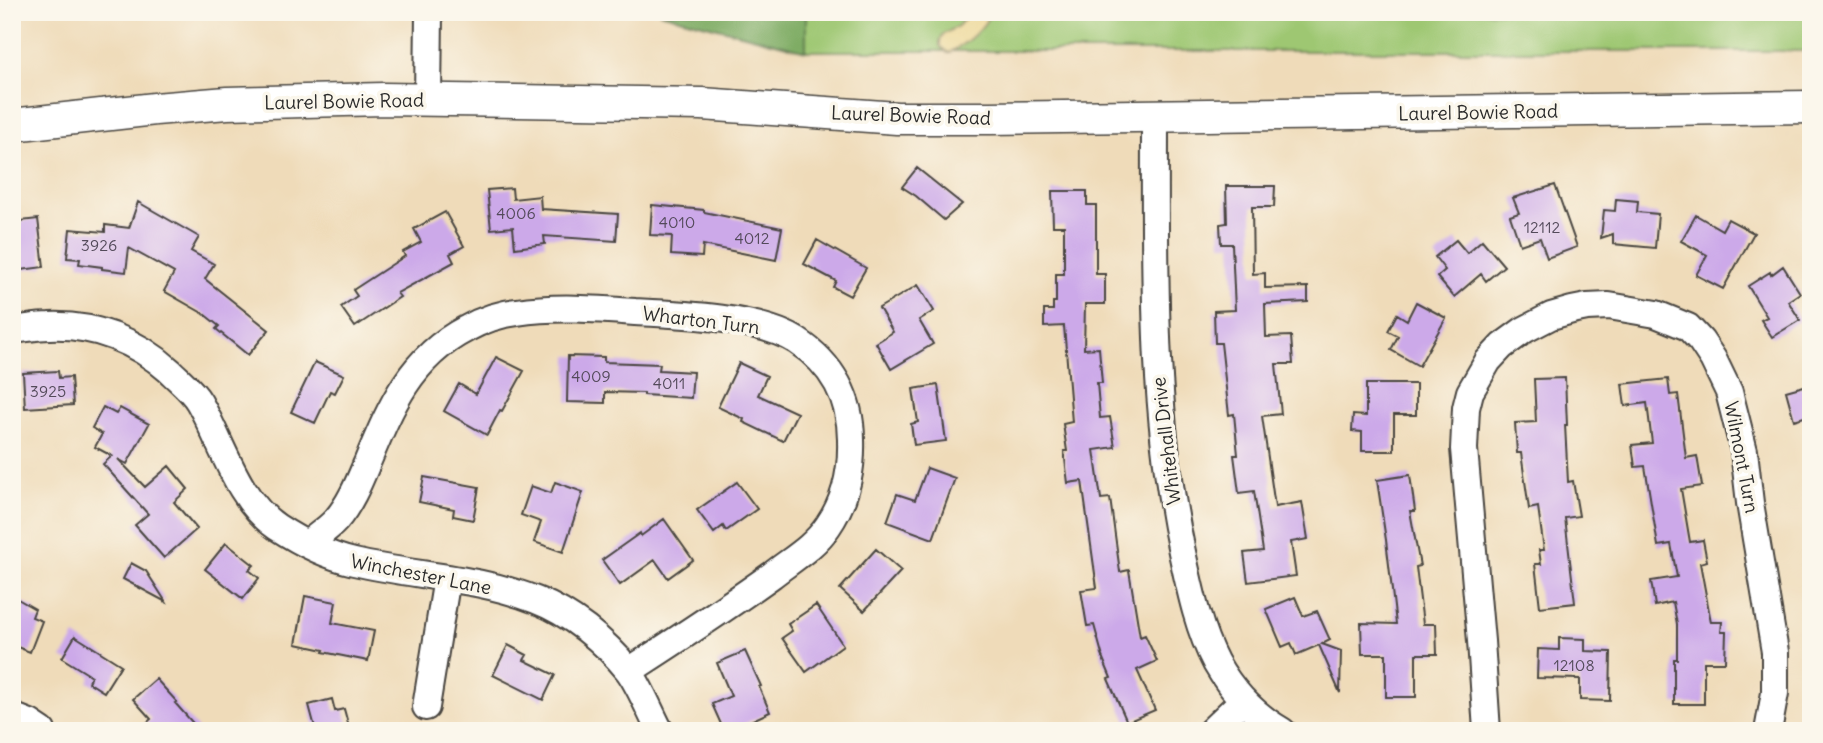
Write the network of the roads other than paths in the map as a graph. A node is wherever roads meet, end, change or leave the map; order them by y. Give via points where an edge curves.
1 (429, 12) edge
2 (428, 99) junction
3 (1811, 107) edge
4 (1155, 117) junction
5 (12, 125) edge
6 (12, 330) edge
7 (307, 544) junction
8 (447, 578) junction
9 (629, 671) junction
10 (1242, 701) junction
11 (426, 708) dead end
12 (12, 716) edge
13 (42, 731) edge
14 (660, 731) edge
15 (1211, 731) edge
16 (1282, 731) edge
17 (1487, 731) edge
18 (1768, 731) edge

1 - 2 street
2 - 4 main road, Laurel Bowie Road via 702,104 897,118
2 - 5 main road, Laurel Bowie Road via 227,103
3 - 4 main road, Laurel Bowie Road
4 - 10 street, Whitehall Drive via 1154,285 1164,448 1200,624 1216,663
6 - 7 street, Winchester Lane via 49,326 92,330 139,347 157,360 198,401 231,469 262,513
7 - 8 street, Winchester Lane via 352,562
7 - 9 street, Wharton Turn via 346,506 410,376 447,340 482,321 519,312 593,309 737,321 771,329 810,351 843,393 851,447 844,496 831,523 798,556
8 - 9 street, Winchester Lane via 495,588 561,612
8 - 11 street
9 - 14 street, Winchester Lane
10 - 15 street
10 - 16 street, Whitehall Drive
12 - 13 street
17 - 18 street, Wilmont Turn via 1464,449 1466,408 1488,361 1502,346 1551,316 1587,306 1656,314 1688,327 1713,359 1729,392 1744,452 1775,652 1775,693

